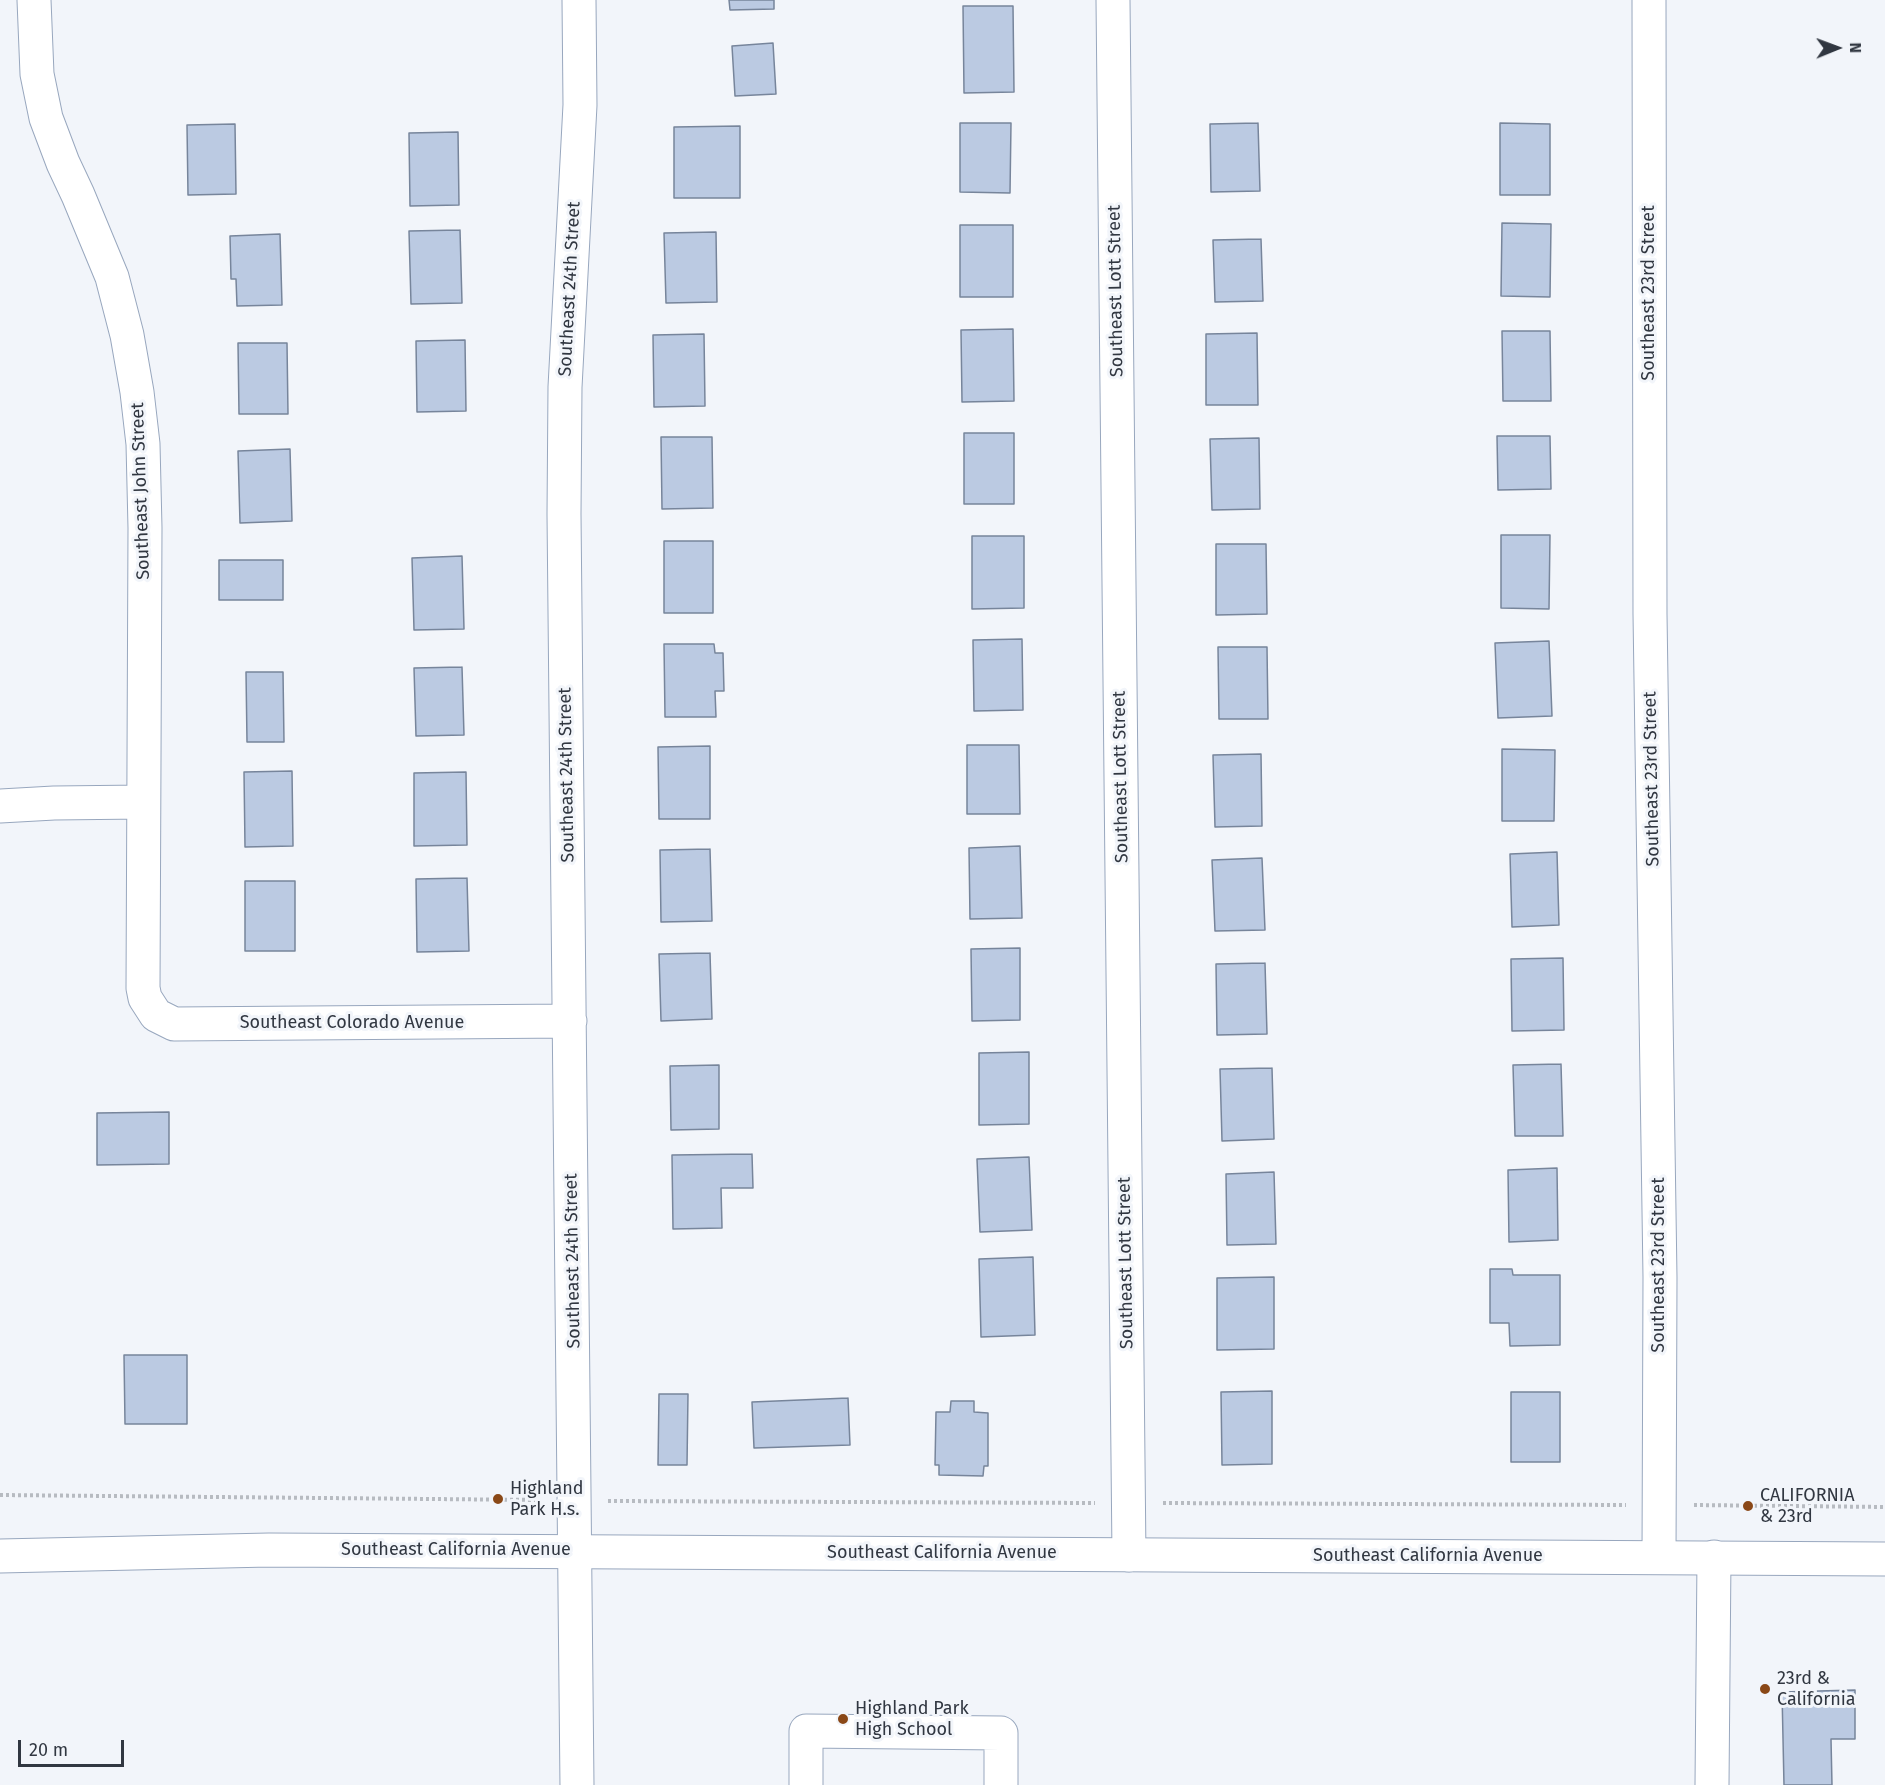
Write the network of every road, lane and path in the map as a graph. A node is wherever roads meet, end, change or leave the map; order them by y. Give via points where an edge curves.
1 (34, 0) edge
2 (579, 0) edge
3 (1113, 0) edge
4 (1649, 0) edge
5 (143, 802) junction
6 (0, 806) edge
7 (145, 998) joint
8 (570, 1021) junction
9 (0, 1495) edge
10 (575, 1501) junction
11 (1128, 1503) junction
12 (1659, 1505) junction
13 (1885, 1507) edge
14 (574, 1551) junction
15 (1129, 1555) junction
16 (0, 1556) edge
17 (1659, 1557) junction
18 (1714, 1557) junction
19 (1885, 1559) edge
20 (577, 1785) edge
21 (807, 1785) edge
22 (1001, 1785) edge
23 (1712, 1785) edge

1 - 5 street, Southeast John Street via 38,74 46,118 112,277 137,392 145,528
2 - 8 street, Southeast 24th Street via 580,105 565,387 564,491
3 - 11 street, Southeast Lott Street
4 - 12 street, Southeast 23rd Street via 1650,614 1660,1276
5 - 6 street
5 - 7 street, Southeast John Street
7 - 8 street, Southeast Colorado Avenue via 156,1015 174,1024
8 - 10 street, Southeast 24th Street
9 - 10 path
10 - 11 path
10 - 14 street, Southeast 24th Street
11 - 12 path
11 - 15 street, Southeast Lott Street
12 - 13 path
12 - 17 street, Southeast 23rd Street
14 - 15 street, Southeast California Avenue
14 - 16 street, Southeast California Avenue via 269,1550
14 - 20 street, Southeast 24th Street
15 - 17 street, Southeast California Avenue
17 - 18 street, Southeast California Avenue
18 - 19 street, Southeast California Avenue
18 - 23 street
21 - 22 street via 806,1731 1001,1733

